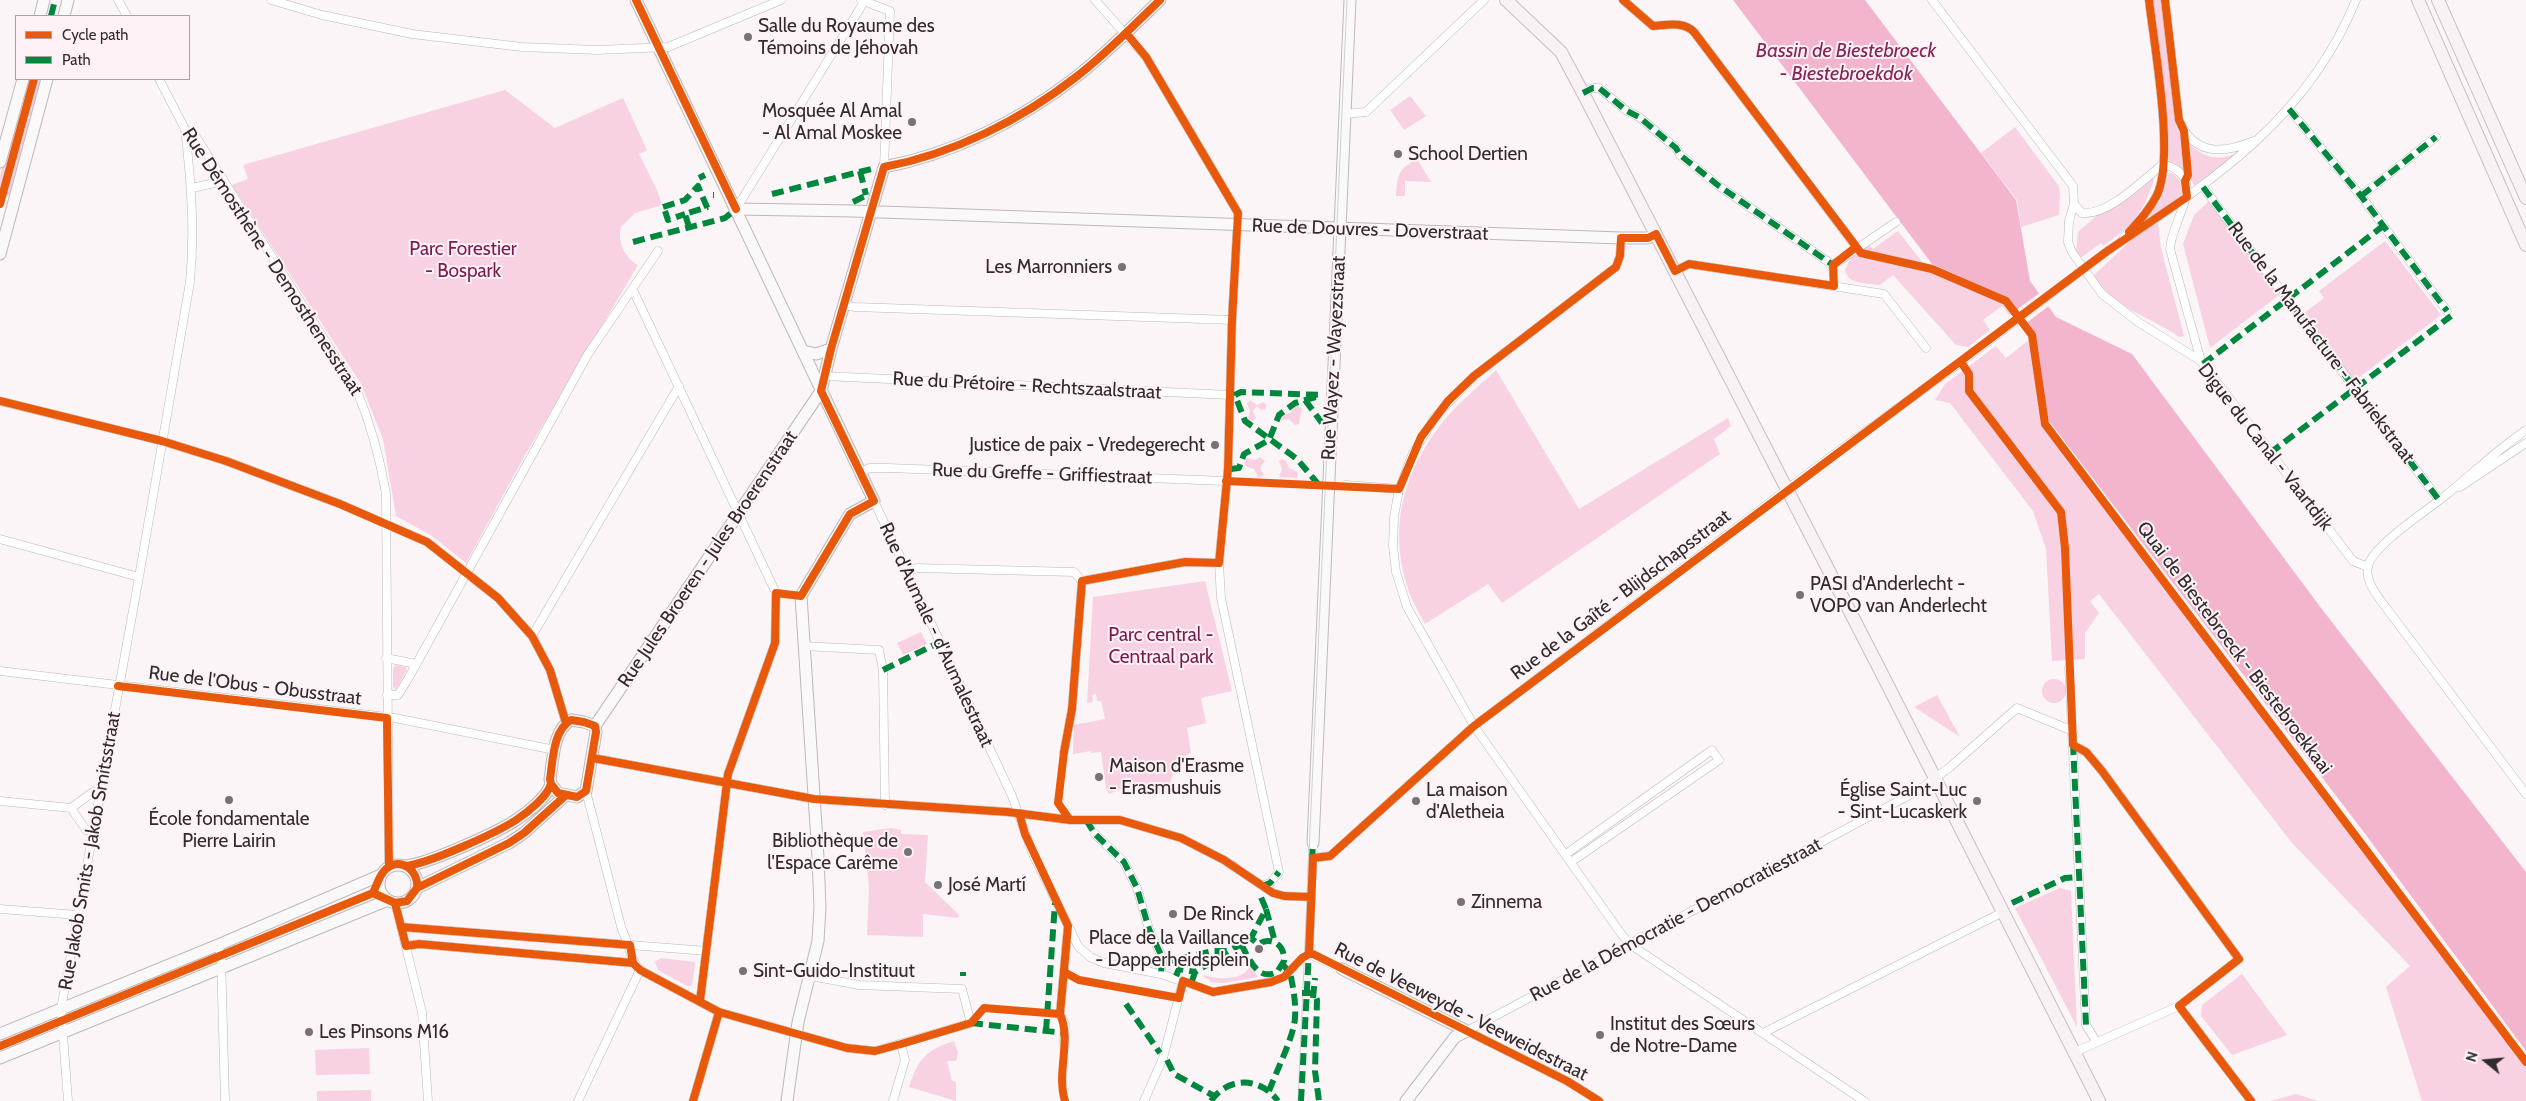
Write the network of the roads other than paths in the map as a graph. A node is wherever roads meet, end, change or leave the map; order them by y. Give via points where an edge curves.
1 (44, 0) edge
2 (68, 0) edge
3 (118, 0) edge
4 (271, 0) edge
5 (636, 0) edge
6 (781, 0) edge
7 (1095, 0) edge
8 (1160, 0) edge
9 (1350, 0) edge
10 (1484, 0) edge
11 (1506, 0) edge
12 (1623, 0) edge
13 (1932, 0) edge
14 (2149, 0) edge
15 (2165, 0) edge
16 (2356, 0) edge
17 (2418, 0) edge
18 (2438, 0) edge
19 (863, 1) edge
20 (40, 15) edge
21 (64, 15) edge
22 (126, 15) edge
23 (1126, 33) junction
24 (659, 47) junction
25 (23, 80) edge
26 (47, 80) edge
27 (159, 80) edge
28 (1583, 93) junction
29 (2289, 109) junction
30 (1345, 114) junction
31 (185, 129) junction
32 (2436, 137) dead end
33 (2258, 139) junction
34 (0, 162) edge
35 (2162, 164) junction
36 (884, 167) junction
37 (223, 181) junction
38 (2203, 187) junction
39 (192, 188) junction
40 (2361, 196) junction
41 (2187, 197) junction
42 (2526, 198) edge
43 (2074, 204) junction
44 (736, 209) junction
45 (872, 212) junction
46 (1896, 222) dead end
47 (1238, 225) junction
48 (1340, 228) junction
49 (1656, 234) junction
50 (1621, 238) junction
51 (2526, 245) edge
52 (2116, 246) junction
53 (1856, 247) junction
54 (658, 251) dead end
55 (0, 254) edge
56 (1832, 266) junction
57 (1675, 271) junction
58 (1834, 286) junction
59 (633, 290) junction
60 (844, 305) junction
61 (2447, 311) dead end
62 (1232, 320) junction
63 (1926, 348) dead end
64 (831, 350) junction
65 (803, 351) junction
66 (2201, 361) junction
67 (824, 376) junction
68 (680, 386) junction
69 (821, 391) junction
70 (1230, 395) junction
71 (0, 401) edge
72 (2524, 432) edge
73 (162, 441) junction
74 (2526, 443) edge
75 (2516, 450) junction
76 (860, 473) junction
77 (1226, 481) junction
78 (1346, 485) dead end
79 (1399, 488) junction
80 (1787, 490) junction
81 (2447, 494) junction
82 (2439, 500) junction
83 (874, 501) junction
84 (739, 514) junction
85 (386, 523) junction
86 (0, 540) edge
87 (1219, 563) junction
88 (2368, 567) junction
89 (467, 572) junction
90 (907, 572) junction
91 (139, 577) junction
92 (1082, 581) junction
93 (532, 636) junction
94 (803, 646) junction
95 (386, 658) junction
96 (416, 664) junction
97 (2069, 667) dead end
98 (0, 671) edge
99 (118, 686) junction
100 (387, 695) junction
101 (387, 718) junction
102 (566, 723) junction
103 (595, 726) junction
104 (1474, 726) junction
105 (2073, 731) junction
106 (2073, 745) junction
107 (555, 750) junction
108 (1064, 752) dead end
109 (593, 758) junction
110 (1935, 778) junction
111 (551, 784) junction
112 (727, 784) junction
113 (586, 791) junction
114 (100, 793) junction
115 (2526, 794) edge
116 (565, 796) junction
117 (814, 799) junction
118 (0, 801) edge
119 (885, 805) junction
120 (71, 808) junction
121 (1019, 813) junction
122 (93, 831) junction
123 (1095, 834) dead end
124 (1313, 844) joint
125 (1566, 854) junction
126 (1313, 858) junction
127 (1571, 862) junction
128 (406, 866) junction
129 (385, 871) junction
130 (1262, 886) junction
131 (417, 888) junction
132 (1311, 897) junction
133 (392, 901) junction
134 (0, 909) edge
135 (2003, 912) junction
136 (78, 915) junction
137 (1068, 926) junction
138 (401, 928) junction
139 (218, 945) junction
140 (630, 945) junction
141 (1631, 945) junction
142 (406, 946) junction
143 (707, 951) junction
144 (633, 963) junction
145 (222, 967) junction
146 (1342, 969) joint
147 (640, 970) junction
148 (1160, 974) junction
149 (811, 976) junction
150 (1184, 982) junction
151 (1271, 982) dead end
152 (700, 1001) junction
153 (2179, 1006) junction
154 (60, 1009) junction
155 (719, 1012) junction
156 (1467, 1031) junction
157 (796, 1033) junction
158 (0, 1034) edge
159 (61, 1034) junction
160 (1763, 1034) junction
161 (2096, 1042) junction
162 (1064, 1043) dead end
163 (901, 1044) junction
164 (2075, 1052) junction
165 (0, 1058) edge
166 (68, 1101) edge
167 (225, 1101) edge
168 (428, 1101) edge
169 (578, 1101) edge
170 (693, 1101) edge
171 (787, 1101) edge
172 (893, 1101) edge
173 (1144, 1101) edge
174 (1406, 1101) edge
175 (1598, 1101) edge
176 (1864, 1101) edge
177 (2099, 1101) edge
178 (2251, 1101) edge

1 - 20 street
2 - 21 street
3 - 22 street
4 - 24 street via 379,28 479,44 597,50
5 - 24 street, Rue d'Aumale - d'Aumalestraat
6 - 24 street via 668,47
7 - 23 street
8 - 23 street
9 - 30 street, Rue Wayez - Wayezstraat
10 - 30 street via 1366,112
11 - 28 main road via 1561,52
12 - 53 street via 1653,26 1678,24 1688,26 1694,32
13 - 43 street, Digue du Canal - Vaartdijk via 2072,186
14 - 35 street via 2164,138
15 - 33 street via 2179,120 2184,131 2198,144 2223,151
16 - 29 street via 2339,38
17 - 51 main road
18 - 42 main road
19 - 36 street via 890,11
19 - 44 street
23 - 36 street via 1076,78 1011,120 946,149
23 - 47 street via 1146,56 1236,206
24 - 44 street, Rue d'Aumale - d'Aumalestraat
25 - 34 street
26 - 55 street
27 - 31 street, Rue Démosthène - Demosthenesstraat
28 - 49 main road
28 - 56 street via 1599,88 1676,148 1680,156
29 - 33 street
29 - 40 street
30 - 48 street, Rue Wayez - Wayezstraat
31 - 37 street, Rue Démosthène - Demosthenesstraat via 196,137
31 - 39 street, Rue Jakob Smits - Jakob Smitsstraat
32 - 40 street
33 - 38 street via 2246,153
35 - 41 street via 2180,173 2185,181
35 - 43 street via 2129,192 2092,214 2082,213
35 - 52 street via 2158,194 2147,212
36 - 45 street
37 - 39 street
37 - 85 street, Rue Démosthène - Demosthenesstraat via 357,391 372,428 380,460 386,494
38 - 41 street
38 - 82 street, Rue de la Manufacture - Fabriekstraat
39 - 73 street, Rue Jakob Smits - Jakob Smitsstraat via 190,282
40 - 61 street
41 - 52 street
41 - 66 street via 2174,226 2170,249
43 - 66 street, Digue du Canal - Vaartdijk via 2068,242 2102,294 2138,322
44 - 45 street, Rue de Douvres - Doverstraat
44 - 65 street, Rue d'Aumale - d'Aumalestraat
45 - 47 street, Rue de Douvres - Doverstraat
45 - 60 street
46 - 53 street
47 - 48 street, Rue de Douvres - Doverstraat
47 - 62 street
48 - 50 street, Rue de Douvres - Doverstraat
48 - 124 street, Rue Wayez - Wayezstraat
49 - 50 street, Rue de Douvres - Doverstraat via 1648,238
49 - 57 main road
50 - 79 street via 1616,266 1474,376 1448,400 1421,437
52 - 80 street, Rue de la Gaîté - Blijdschapsstraat, bridge
53 - 56 street
54 - 59 street
56 - 58 street
57 - 58 street via 1689,264
57 - 80 main road
58 - 63 street via 1884,294
59 - 68 street
59 - 89 street via 588,354
60 - 62 street
60 - 64 street
62 - 70 street
64 - 65 street via 816,354
64 - 67 street
65 - 69 street, Rue d'Aumale - d'Aumalestraat
66 - 88 street, Digue du Canal - Vaartdijk via 2353,561
67 - 69 street
67 - 70 street, Rue du Prétoire - Rechtszaalstraat
68 - 84 street
68 - 93 street
69 - 76 street, Rue d'Aumale - d'Aumalestraat
69 - 84 street, Rue Jules Broeren - Jules Broerenstraat
70 - 77 street
71 - 73 street
72 - 75 street via 2517,440
72 - 81 street
73 - 85 street via 286,482
73 - 91 street, Rue Jakob Smits - Jakob Smitsstraat
74 - 75 street
75 - 81 street
76 - 77 street, Rue du Greffe - Griffiestraat via 869,468 888,468
76 - 83 street, Rue d'Aumale - d'Aumalestraat
77 - 87 street
78 - 79 street
79 - 104 street via 1393,546 1399,583 1416,626
80 - 104 street, Rue de la Gaîté - Blijdschapsstraat
80 - 110 main road
81 - 82 street
82 - 88 street via 2374,554
83 - 90 street, Rue d'Aumale - d'Aumalestraat
83 - 94 street via 850,514 800,596
84 - 103 street, Rue Jules Broeren - Jules Broerenstraat
84 - 112 street via 776,593 775,644
85 - 89 street via 428,542
85 - 95 street, Rue Démosthène - Demosthenesstraat
86 - 91 street
87 - 92 street via 1185,562
87 - 130 street via 1221,598 1279,872 1270,883
88 - 115 street via 2370,585 2381,601
89 - 93 street via 498,598
89 - 96 street
90 - 92 street via 917,568 1074,572
90 - 121 street, Rue d'Aumale - d'Aumalestraat
91 - 99 street, Rue Jakob Smits - Jakob Smitsstraat
92 - 108 street via 1072,709
93 - 102 street via 550,670
94 - 117 street
94 - 119 street via 880,650
95 - 96 street
95 - 100 street, Rue Démosthène - Demosthenesstraat
96 - 100 street via 398,695
97 - 105 street
98 - 99 street, Rue de l'Obus - Obusstraat
99 - 101 street, Rue de l'Obus - Obusstraat
99 - 114 street, Rue Jakob Smits - Jakob Smitsstraat
100 - 101 street, Rue Démosthène - Demosthenesstraat
101 - 107 street, Rue de l'Obus - Obusstraat
101 - 129 street, Rue Démosthène - Demosthenesstraat
102 - 103 street via 578,720
102 - 107 street
103 - 109 street
104 - 125 street
104 - 126 street, Rue de la Gaîté - Blijdschapsstraat via 1330,856
105 - 106 street
105 - 110 street, Rue de la Démocratie - Democratiestraat via 2017,708
106 - 153 street via 2086,752 2102,771 2239,959
106 - 161 street via 2086,1025
107 - 111 street
109 - 112 street
109 - 113 street
110 - 135 main road
110 - 141 street, Rue de la Démocratie - Democratiestraat via 1919,790
111 - 116 street via 558,794
111 - 128 street via 547,793 518,819 473,841
112 - 117 street
112 - 143 street
113 - 116 street via 577,797
113 - 140 street via 622,930
114 - 120 street via 93,792
114 - 122 street, Rue Jakob Smits - Jakob Smitsstraat
116 - 131 street via 509,843
117 - 119 street
117 - 149 street via 820,907
118 - 120 street
119 - 121 street
120 - 122 street via 86,830
121 - 130 street via 1070,820 1120,820 1149,827 1181,838 1224,860
121 - 137 street, Rue d'Aumale - d'Aumalestraat via 1025,834
122 - 136 street, Rue Jakob Smits - Jakob Smitsstraat
123 - 148 street via 1124,862 1137,888 1149,929 1162,957
124 - 126 street, Rue Wayez - Wayezstraat
125 - 127 street
125 - 127 street via 1712,750 1719,760
126 - 132 street, Rue Wayez - Wayezstraat
127 - 141 street
128 - 129 street
128 - 131 street via 416,875
129 - 133 street, Rue Démosthène - Demosthenesstraat via 380,891
129 - 139 street
130 - 132 street via 1284,896
131 - 133 street via 407,901
132 - 146 street, Rue de Veeweyde - Veeweidestraat via 1308,954
133 - 138 street, Rue Démosthène - Demosthenesstraat
133 - 145 street
134 - 136 street
135 - 160 street
135 - 164 main road
136 - 154 street, Rue Jakob Smits - Jakob Smitsstraat
137 - 148 street via 1076,942 1090,957 1104,963
137 - 162 street via 1060,1014 1065,1024
138 - 140 street
138 - 142 street, Rue Démosthène - Demosthenesstraat
139 - 145 street
139 - 154 street
140 - 143 street
140 - 144 street
141 - 156 street, Rue de la Démocratie - Democratiestraat
141 - 160 street
142 - 144 street via 419,944
142 - 168 street, Rue Démosthène - Demosthenesstraat via 422,1012
143 - 152 street
144 - 147 street
145 - 159 street
145 - 167 street
146 - 156 street, Rue de Veeweyde - Veeweidestraat
147 - 152 street
147 - 169 street
148 - 150 street
149 - 157 street
149 - 163 street via 859,986 962,989 971,1023
150 - 151 street via 1213,992
150 - 173 street via 1166,1049
152 - 155 street
153 - 161 street
153 - 178 street
154 - 158 street
154 - 159 street, Rue Jakob Smits - Jakob Smitsstraat
155 - 157 street
155 - 170 street
156 - 174 street via 1455,1037
156 - 175 street, Rue de Veeweyde - Veeweidestraat via 1567,1081
157 - 163 street via 847,1048 875,1051
157 - 171 street
159 - 165 street
159 - 166 street, Rue Jakob Smits - Jakob Smitsstraat
160 - 176 street
161 - 164 street
163 - 172 street via 905,1060
164 - 177 main road

